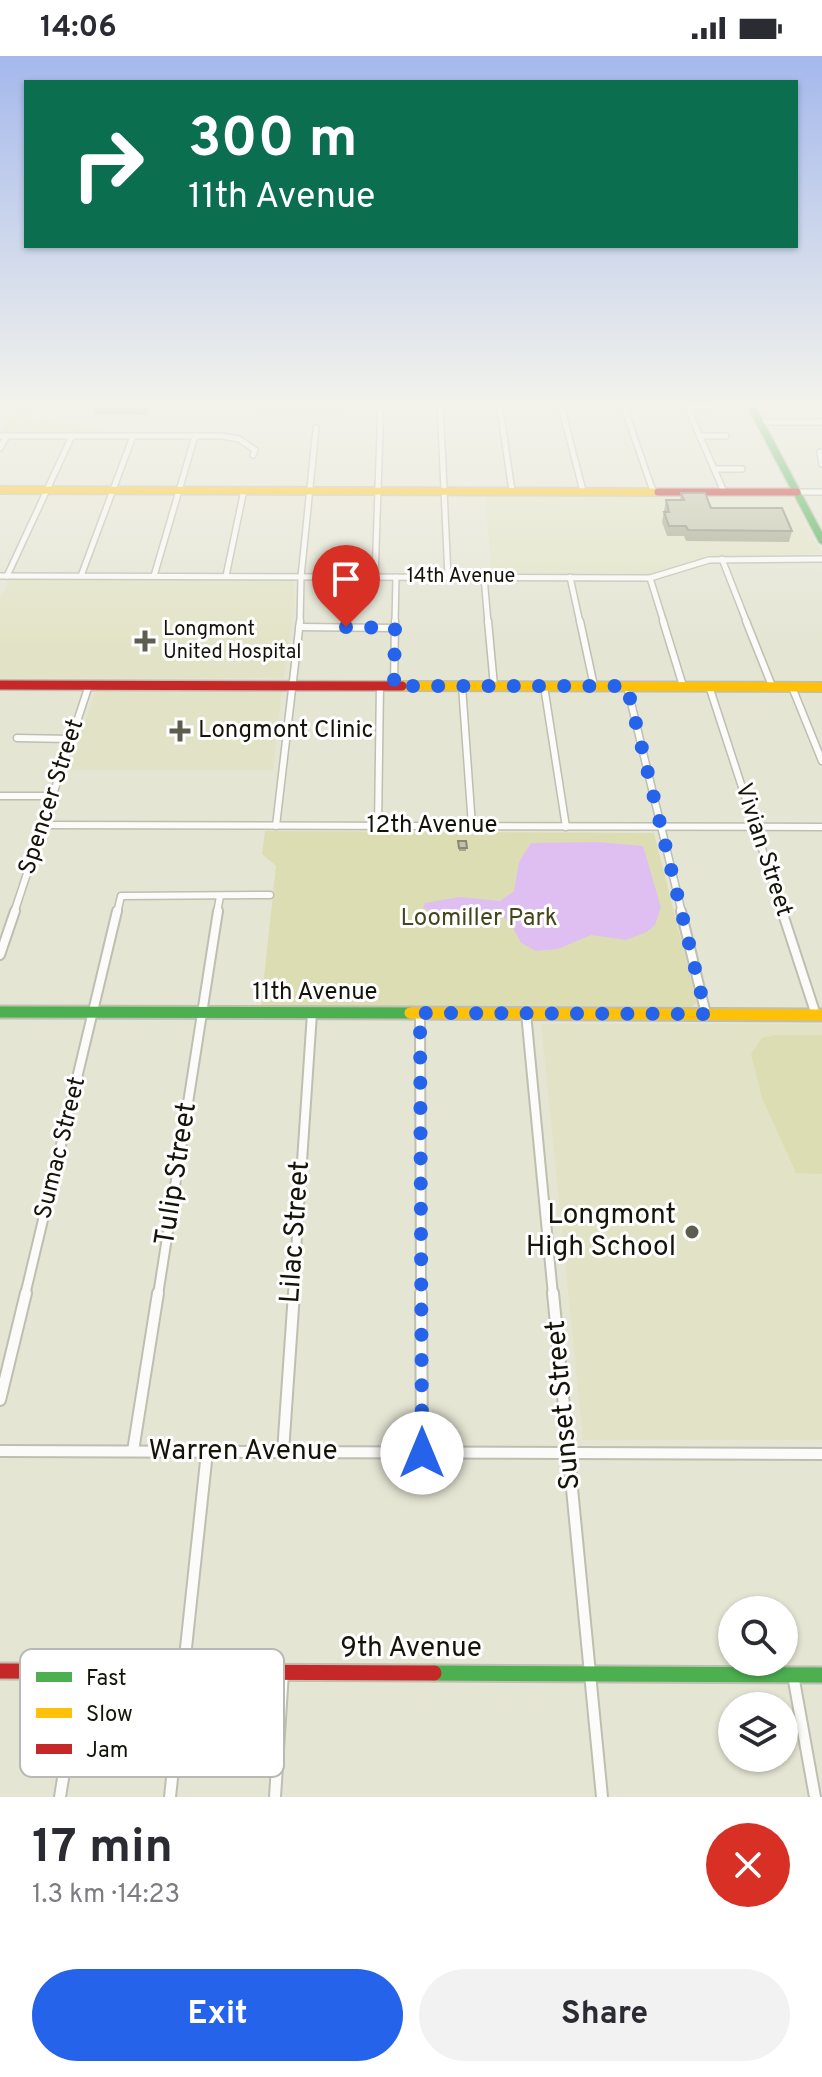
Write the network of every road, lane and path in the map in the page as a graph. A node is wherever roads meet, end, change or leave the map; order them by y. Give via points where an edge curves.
1 (50, 483) edge
2 (116, 483) edge
3 (181, 483) edge
4 (312, 483) edge
5 (378, 483) edge
6 (444, 483) edge
7 (511, 483) edge
8 (581, 483) edge
9 (650, 483) edge
10 (721, 483) edge
11 (792, 483) edge
12 (0, 490) edge
13 (47, 490) junction
14 (113, 490) junction
15 (179, 490) junction
16 (244, 490) junction
17 (311, 490) junction
18 (378, 490) junction
19 (444, 491) junction
20 (512, 491) junction
21 (583, 491) junction
22 (653, 491) junction
23 (724, 492) junction
24 (797, 492) junction
25 (822, 492) edge
26 (822, 540) edge
27 (722, 559) junction
28 (822, 559) edge
29 (4, 576) edge
30 (81, 576) junction
31 (154, 576) junction
32 (226, 576) junction
33 (301, 577) junction
34 (375, 577) junction
35 (396, 577) junction
36 (448, 577) junction
37 (484, 577) junction
38 (570, 577) junction
39 (650, 578) junction
40 (299, 627) junction
41 (395, 628) junction
42 (0, 685) edge
43 (89, 685) junction
44 (292, 685) junction
45 (380, 685) junction
46 (394, 686) junction
47 (462, 686) junction
48 (494, 686) junction
49 (544, 686) junction
50 (594, 686) junction
51 (627, 686) junction
52 (683, 686) junction
53 (709, 686) junction
54 (772, 686) junction
55 (792, 687) junction
56 (822, 687) edge
57 (17, 738) dead end
58 (71, 739) junction
59 (822, 761) edge
60 (0, 796) edge
61 (52, 796) junction
62 (43, 825) junction
63 (276, 826) junction
64 (378, 826) junction
65 (472, 826) junction
66 (566, 827) junction
67 (661, 827) junction
68 (755, 827) junction
69 (822, 827) edge
70 (270, 895) dead end
71 (220, 896) junction
72 (0, 955) edge
73 (0, 1012) edge
74 (93, 1012) junction
75 (202, 1012) junction
76 (312, 1013) junction
77 (420, 1013) junction
78 (526, 1013) junction
79 (706, 1014) junction
80 (819, 1015) edge
81 (0, 1400) edge
82 (0, 1451) edge
83 (133, 1451) junction
84 (207, 1452) junction
85 (283, 1452) junction
86 (422, 1453) junction
87 (569, 1453) junction
88 (822, 1454) edge
89 (186, 1649) edge
90 (284, 1672) edge
91 (591, 1674) junction
92 (718, 1675) edge
93 (798, 1675) edge
94 (822, 1675) edge
95 (793, 1676) edge
96 (63, 1777) edge
97 (172, 1777) edge
98 (276, 1777) edge
99 (60, 1797) edge
100 (170, 1797) edge
101 (275, 1797) edge
102 (602, 1797) edge
103 (815, 1797) edge

1 - 13 street
2 - 14 street
3 - 15 street
4 - 17 street
5 - 18 street
6 - 19 street
7 - 20 street
8 - 21 street
9 - 22 street
10 - 23 street
11 - 24 street
12 - 13 street
13 - 14 street
13 - 29 street
14 - 15 street
14 - 30 street
15 - 16 street
15 - 31 street
16 - 17 street
16 - 32 street
17 - 18 street
17 - 33 street
18 - 19 street
18 - 34 street
19 - 20 street
19 - 36 street
20 - 21 street
21 - 22 street
22 - 23 street
23 - 24 street
24 - 25 street
24 - 26 street
27 - 28 street, 14th Avenue
27 - 39 street, 14th Avenue
27 - 54 street
29 - 30 street, 14th Avenue
30 - 31 street, 14th Avenue
31 - 32 street, 14th Avenue
32 - 33 street, 14th Avenue
33 - 34 street, 14th Avenue
33 - 40 street
34 - 35 street, 14th Avenue
35 - 36 street, 14th Avenue
35 - 41 street
36 - 37 street, 14th Avenue
37 - 38 street, 14th Avenue
37 - 48 street
38 - 39 street, 14th Avenue
38 - 50 street
39 - 52 street
40 - 41 street
40 - 44 street
41 - 46 street
42 - 43 street
43 - 44 street
43 - 58 street, Spencer Street
44 - 45 street
44 - 63 street
45 - 46 street
45 - 64 street
46 - 47 street
47 - 48 street
47 - 65 street
48 - 49 street
49 - 50 street
49 - 66 street
50 - 51 street
51 - 52 street
51 - 67 street
52 - 53 street
53 - 54 street
53 - 68 street, Vivian Street
54 - 55 street
55 - 56 street
55 - 59 street
57 - 58 street
58 - 61 street, Spencer Street
60 - 61 street
61 - 62 street, Spencer Street
62 - 63 street, 12th Avenue
62 - 72 street, Spencer Street
63 - 64 street, 12th Avenue
64 - 65 street, 12th Avenue
65 - 66 street, 12th Avenue
66 - 67 street, 12th Avenue
67 - 68 street, 12th Avenue
67 - 79 street
68 - 69 street, 12th Avenue
68 - 80 street, Vivian Street
70 - 71 street
71 - 74 street, Sumac Street via 121,896
71 - 75 street, Tulip Street
73 - 74 street, 11th Avenue
74 - 75 street, 11th Avenue
74 - 81 street, Sumac Street
75 - 76 street, 11th Avenue
75 - 83 street, Tulip Street
76 - 77 street, 11th Avenue
76 - 85 street, Lilac Street
77 - 78 street, 11th Avenue
77 - 86 street
78 - 79 street, 11th Avenue
78 - 87 street, Sunset Street
79 - 80 street, 11th Avenue
82 - 83 street, Warren Avenue
83 - 84 street, Warren Avenue
84 - 85 street, Warren Avenue
84 - 89 street
85 - 86 street, Warren Avenue
86 - 87 street, Warren Avenue
87 - 88 street, Warren Avenue
87 - 91 street, Sunset Street
90 - 91 street, 9th Avenue
91 - 92 street, 9th Avenue
91 - 102 street, Sunset Street
93 - 94 street, 9th Avenue
95 - 103 street
96 - 99 street
97 - 100 street
98 - 101 street

